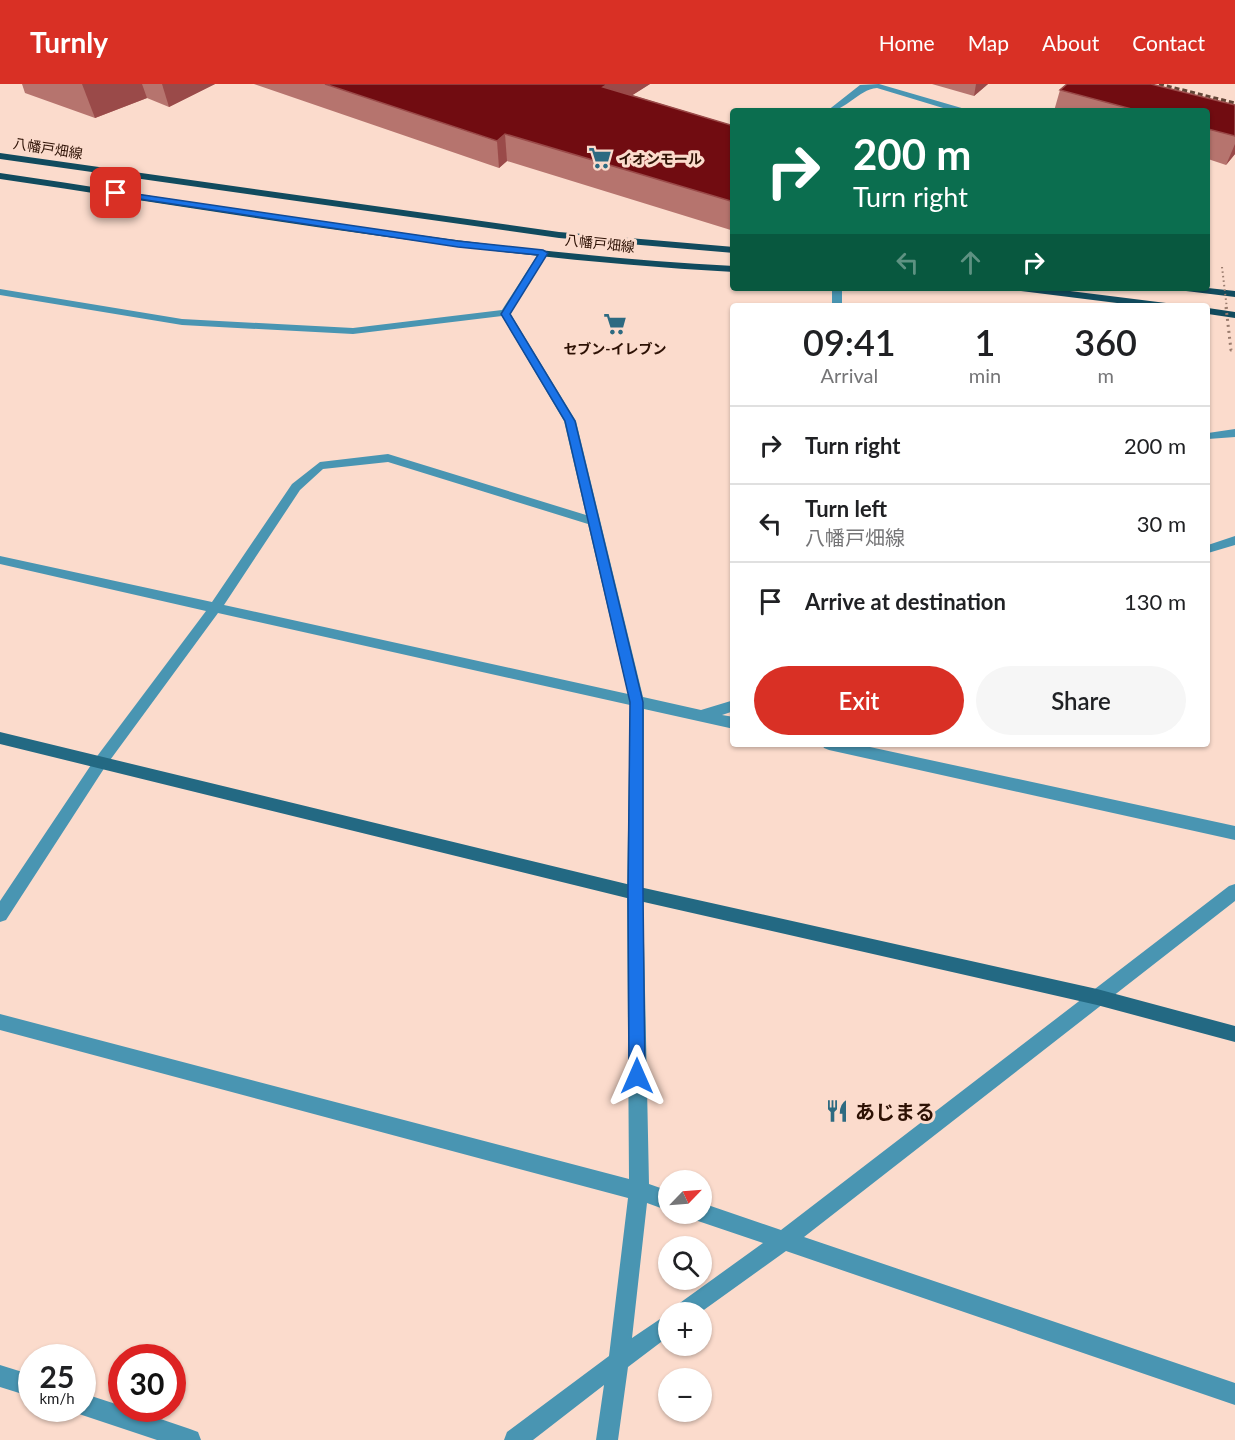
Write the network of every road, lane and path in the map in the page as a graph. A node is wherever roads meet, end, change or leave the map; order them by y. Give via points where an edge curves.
1 (835, 108) edge
2 (952, 108) edge
3 (0, 156) edge
4 (1, 177) edge
5 (730, 250) edge
6 (543, 253) junction
7 (1222, 267) dead end
8 (730, 269) edge
9 (1045, 291) edge
10 (1210, 291) edge
11 (0, 292) edge
12 (1235, 294) edge
13 (1142, 303) edge
14 (1210, 311) edge
15 (505, 314) junction
16 (1235, 315) edge
17 (1235, 351) edge
18 (1235, 433) edge
19 (1210, 436) edge
20 (594, 522) junction
21 (1235, 540) edge
22 (1210, 548) edge
23 (0, 560) edge
24 (215, 608) junction
25 (637, 702) junction
26 (730, 706) edge
27 (700, 716) junction
28 (730, 722) edge
29 (0, 738) edge
30 (843, 747) edge
31 (100, 763) junction
32 (1235, 833) edge
33 (1235, 891) edge
34 (635, 893) junction
35 (0, 915) edge
36 (1097, 997) junction
37 (0, 1022) edge
38 (1235, 1034) edge
39 (639, 1191) junction
40 (658, 1197) edge
41 (712, 1216) edge
42 (783, 1240) junction
43 (698, 1302) edge
44 (658, 1331) edge
45 (619, 1359) junction
46 (0, 1376) edge
47 (18, 1382) edge
48 (1235, 1394) edge
49 (96, 1409) edge
50 (190, 1440) edge
51 (515, 1440) edge
52 (607, 1440) edge

1 - 2 street via 863,87 877,86
3 - 5 main road, 八幡戸畑線 via 548,233
4 - 6 main road, 八幡戸畑線
6 - 8 main road, 八幡戸畑線
6 - 15 street
7 - 17 path, bridge via 1231,350
9 - 13 main road
10 - 12 main road
11 - 15 street via 182,322 353,331
14 - 16 main road
15 - 20 street via 570,421
18 - 19 street
20 - 24 street via 388,458 320,466 297,487
20 - 25 street
21 - 22 street
23 - 24 street
24 - 25 street
24 - 31 street
25 - 27 street
25 - 34 street
26 - 27 street
27 - 28 street
29 - 31 street
30 - 32 street
31 - 34 street
31 - 35 street
33 - 36 street
34 - 36 street
34 - 39 street
36 - 38 street
36 - 42 street
37 - 39 street
39 - 40 street
39 - 45 street
41 - 42 street
42 - 43 street
42 - 48 street
44 - 45 street
45 - 51 street
45 - 52 street
46 - 47 street
49 - 50 street

